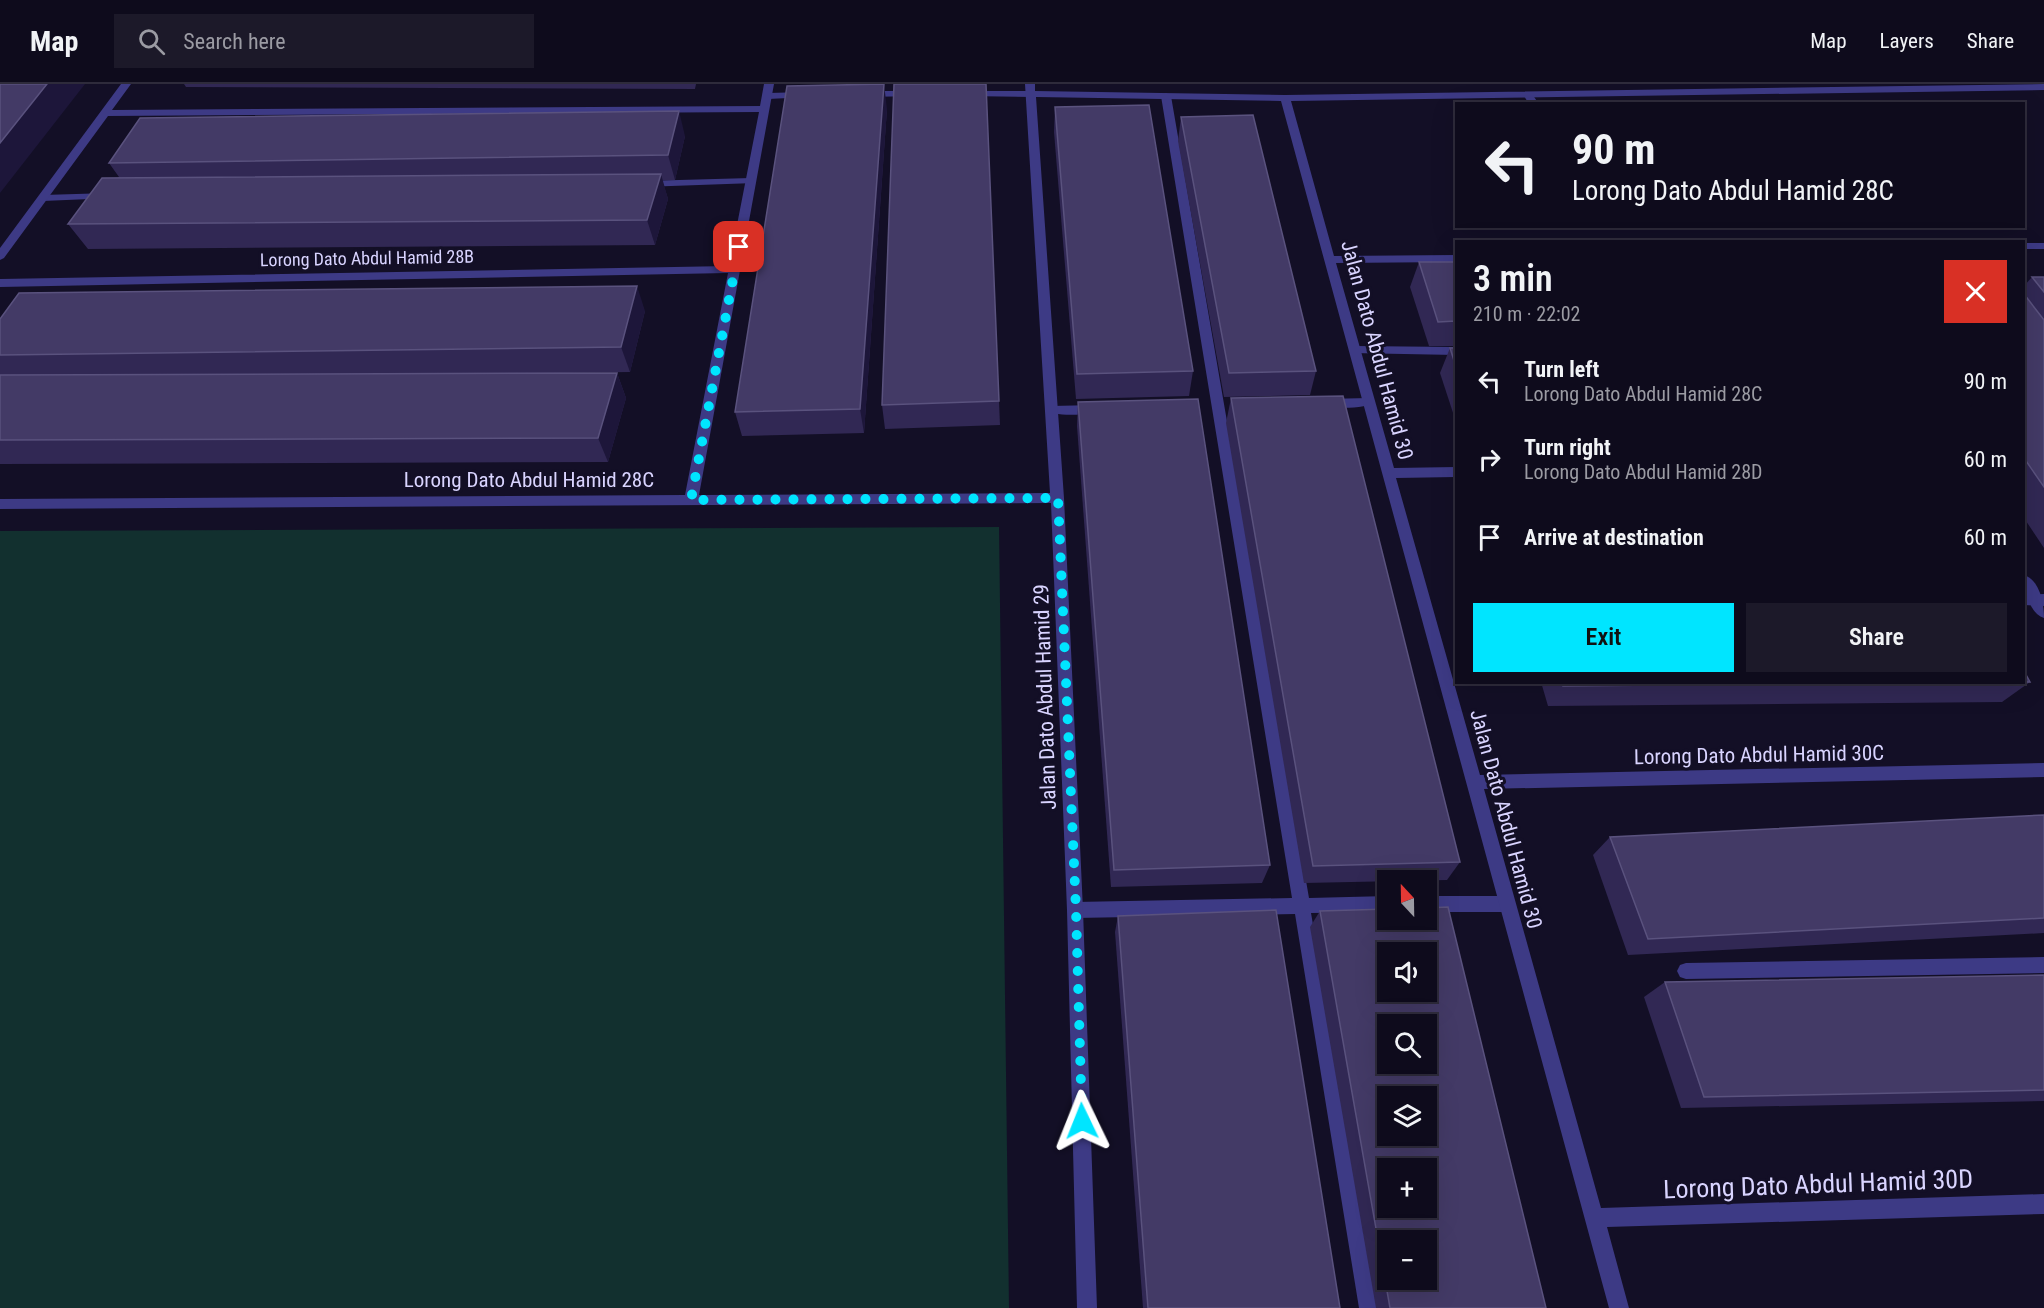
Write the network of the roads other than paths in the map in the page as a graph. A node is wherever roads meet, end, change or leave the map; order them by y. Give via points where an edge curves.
1 (126, 84) edge
2 (2044, 87) edge
3 (1030, 89) edge
4 (768, 90) edge
5 (854, 94) edge
6 (924, 94) edge
7 (959, 94) edge
8 (820, 95) edge
9 (1166, 96) junction
10 (1285, 98) junction
11 (1531, 100) edge
12 (765, 109) junction
13 (104, 113) junction
14 (751, 181) junction
15 (633, 184) edge
16 (126, 196) edge
17 (43, 198) junction
18 (2025, 246) edge
19 (2044, 246) edge
20 (0, 256) edge
21 (1455, 258) edge
22 (1330, 260) junction
23 (735, 269) junction
24 (0, 284) edge
25 (1355, 350) junction
26 (1455, 351) edge
27 (1369, 402) junction
28 (1311, 404) edge
29 (1111, 409) edge
30 (1051, 410) junction
31 (1455, 472) edge
32 (1388, 473) junction
33 (1058, 498) junction
34 (691, 500) junction
35 (0, 504) edge
36 (2025, 582) edge
37 (2037, 603) edge
38 (2044, 770) edge
39 (1474, 782) junction
40 (1301, 904) junction
41 (1377, 904) edge
42 (1437, 904) edge
43 (1507, 904) junction
44 (1076, 910) junction
45 (2044, 965) edge
46 (1686, 971) dead end
47 (2044, 1204) edge
48 (1594, 1218) junction
49 (1088, 1308) edge
50 (1369, 1308) edge
51 (1619, 1308) edge

1 - 13 street
2 - 11 street
3 - 7 street
3 - 9 street
3 - 30 street, Jalan Dato Abdul Hamid 29
4 - 8 street
4 - 12 street
5 - 6 street
9 - 10 street
9 - 40 street
10 - 11 street
10 - 22 street, Jalan Dato Abdul Hamid 30
12 - 13 street
12 - 14 street
13 - 17 street
14 - 15 street
14 - 23 street
16 - 17 street
17 - 20 street
18 - 19 street
21 - 22 street
22 - 25 street, Jalan Dato Abdul Hamid 30
23 - 24 street, Lorong Dato Abdul Hamid 28B
23 - 34 street
25 - 26 street
25 - 27 street, Jalan Dato Abdul Hamid 30
27 - 28 street
27 - 32 street, Jalan Dato Abdul Hamid 30
29 - 30 street
30 - 33 street, Jalan Dato Abdul Hamid 29
31 - 32 street
32 - 39 street, Jalan Dato Abdul Hamid 30
33 - 34 street, Lorong Dato Abdul Hamid 28C
33 - 44 street, Jalan Dato Abdul Hamid 29
34 - 35 street, Lorong Dato Abdul Hamid 28C
36 - 37 street
38 - 39 street, Lorong Dato Abdul Hamid 30C
39 - 43 street, Jalan Dato Abdul Hamid 30
40 - 41 street
40 - 44 street
40 - 50 street
42 - 43 street
43 - 48 street, Jalan Dato Abdul Hamid 30
44 - 49 street, Jalan Dato Abdul Hamid 29
45 - 46 street
47 - 48 street, Lorong Dato Abdul Hamid 30D
48 - 51 street, Jalan Dato Abdul Hamid 30

